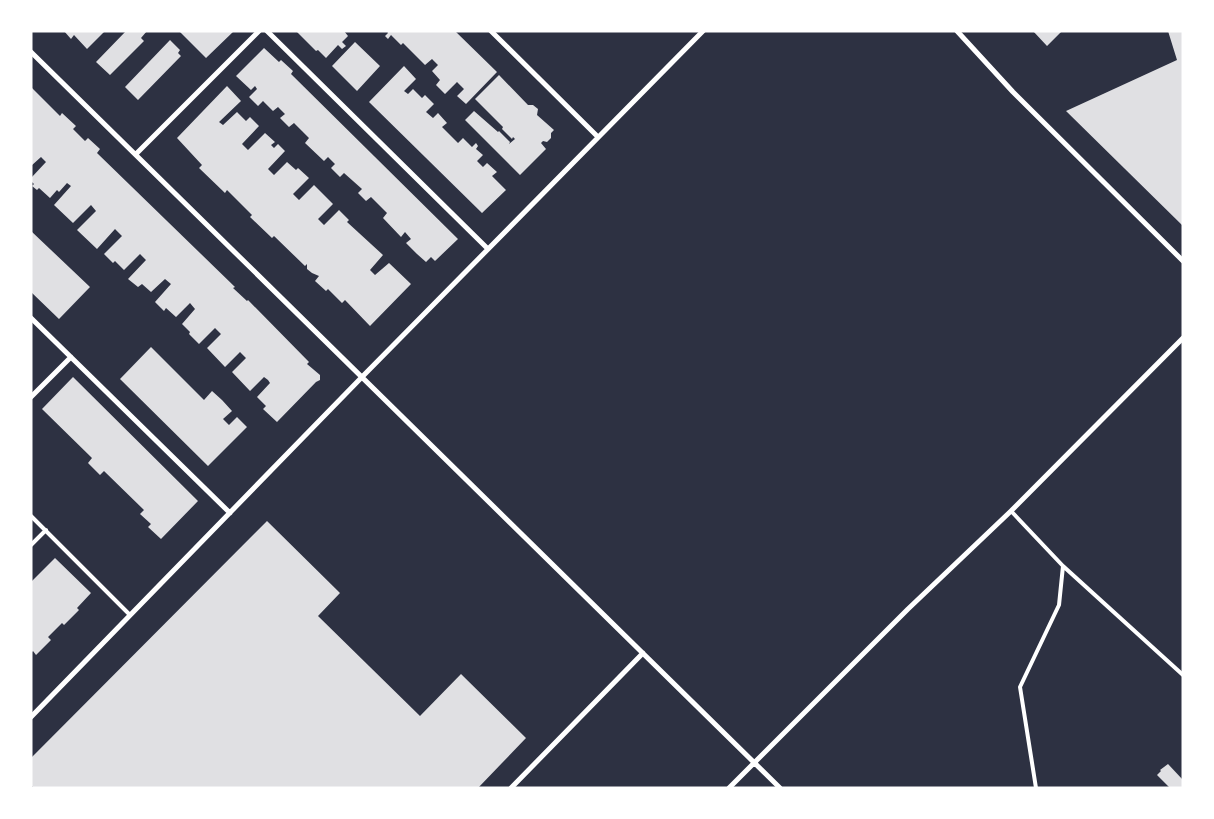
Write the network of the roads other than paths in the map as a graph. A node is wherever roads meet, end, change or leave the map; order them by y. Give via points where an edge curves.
1 (259, 31) edge
2 (267, 31) edge
3 (491, 31) edge
4 (703, 31) edge
5 (957, 31) edge
6 (31, 52) edge
7 (598, 137) junction
8 (136, 154) junction
9 (488, 249) junction
10 (1183, 261) edge
11 (31, 318) edge
12 (1183, 338) edge
13 (71, 357) junction
14 (362, 377) junction
15 (31, 397) edge
16 (1011, 511) junction
17 (230, 513) junction
18 (31, 516) edge
19 (46, 530) junction
20 (31, 545) edge
21 (1063, 566) junction
22 (130, 615) junction
23 (643, 653) junction
24 (1183, 675) edge
25 (31, 717) edge
26 (754, 762) junction
27 (510, 788) edge
28 (729, 788) edge
29 (780, 788) edge
30 (1036, 788) edge

1 - 8 street
2 - 9 street
3 - 7 street
4 - 7 street
5 - 10 street via 1013,92
6 - 8 street
7 - 9 street
8 - 14 street
9 - 14 street
11 - 13 street
12 - 16 street
13 - 15 street
13 - 17 street
14 - 17 street
14 - 23 street
16 - 21 lane
16 - 26 street
17 - 22 street
18 - 19 lane
19 - 20 lane
19 - 22 lane
21 - 24 lane
21 - 30 lane via 1059,605 1020,688
22 - 25 street
23 - 26 street
23 - 27 street
26 - 28 street
26 - 29 street

